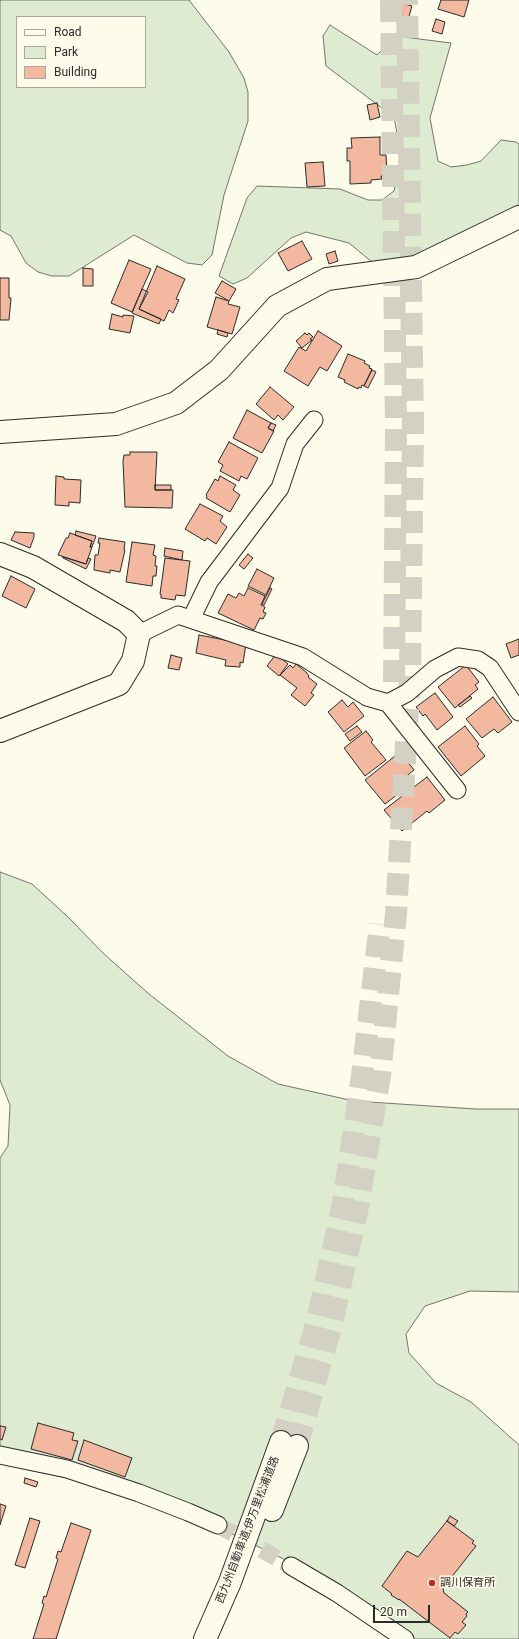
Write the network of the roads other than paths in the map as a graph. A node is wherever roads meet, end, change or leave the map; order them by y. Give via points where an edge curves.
1 (519, 217) edge
2 (314, 420) dead end
3 (0, 432) edge
4 (0, 554) edge
5 (191, 619) junction
6 (139, 634) junction
7 (388, 703) junction
8 (519, 712) edge
9 (0, 731) edge
10 (457, 790) dead end
11 (0, 1454) edge
12 (218, 1525) tunnel mouth
13 (291, 1566) tunnel mouth
14 (205, 1639) edge
15 (218, 1639) edge
16 (405, 1639) edge

1 - 3 main road via 416,267 327,279 277,306 219,370 176,403 116,424
2 - 5 street via 295,444 280,488 209,582
4 - 6 main road via 33,567 106,609 126,621
5 - 6 street via 178,615
5 - 7 street via 303,657 367,697
6 - 9 main road via 133,661 119,684
7 - 8 street via 408,693 435,669 458,657 478,660 490,668
7 - 10 street
11 - 12 street via 67,1469 160,1501
13 - 16 street via 338,1593
14 - 15 main road, 西九州自動車道;伊万里松浦道路 via 289,1444 242,1587

